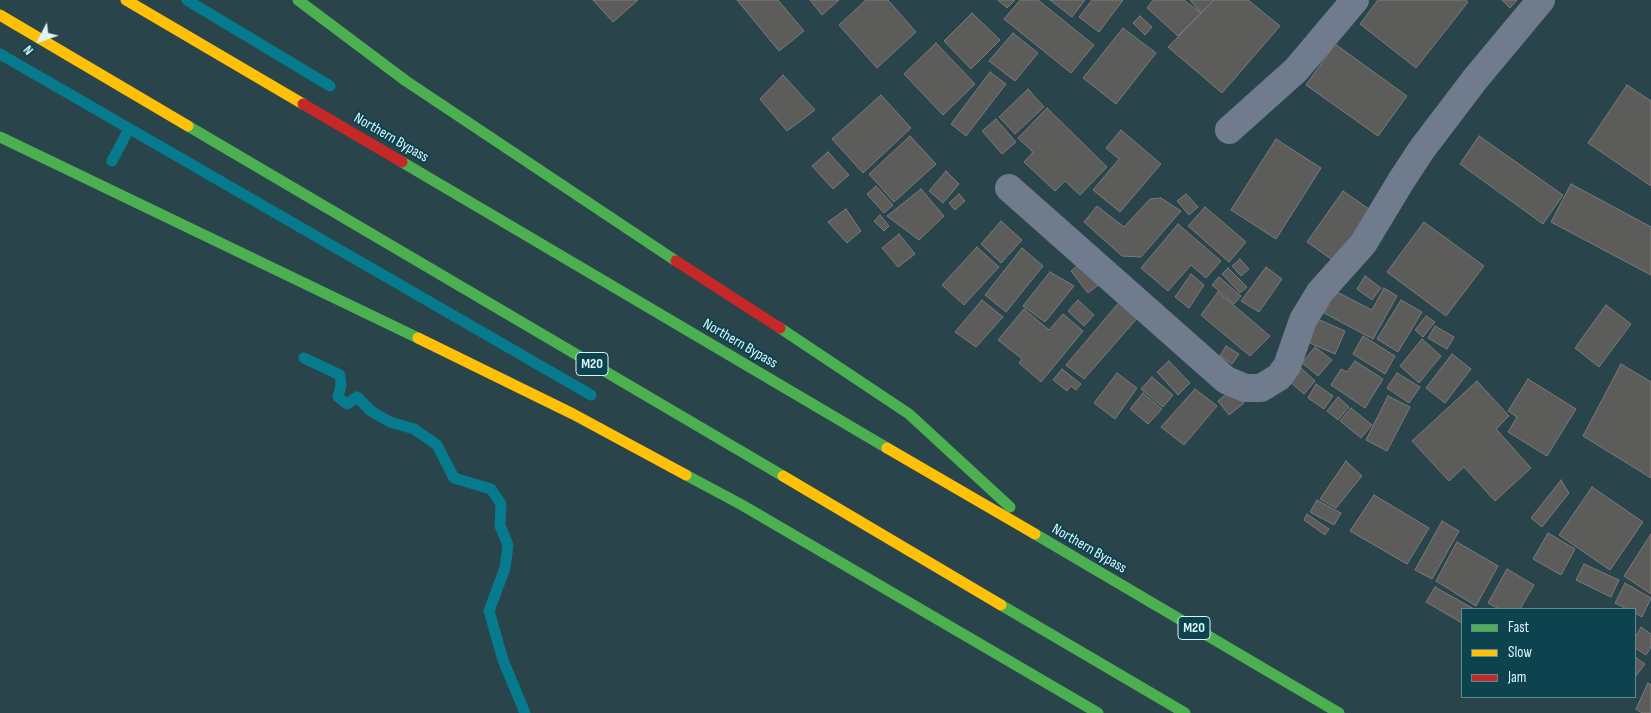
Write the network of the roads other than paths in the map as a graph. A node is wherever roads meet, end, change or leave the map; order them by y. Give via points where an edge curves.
1 (126, 0) edge
2 (298, 0) edge
3 (1355, 0) edge
4 (1542, 0) edge
5 (0, 16) edge
6 (1229, 130) dead end
7 (0, 138) edge
8 (1009, 188) dead end
9 (1050, 544) junction
10 (1098, 713) edge
11 (1185, 713) edge
12 (1338, 713) edge

1 - 9 highway, Northern Bypass / M20
2 - 9 highway via 406,81 909,414
3 - 6 street via 1296,70
4 - 8 street via 1422,149 1363,244 1316,299 1303,320 1287,366 1278,377 1261,388 1245,388 1226,380
5 - 11 highway, M20
7 - 10 highway via 573,414 742,505
9 - 12 highway, Northern Bypass / M20

